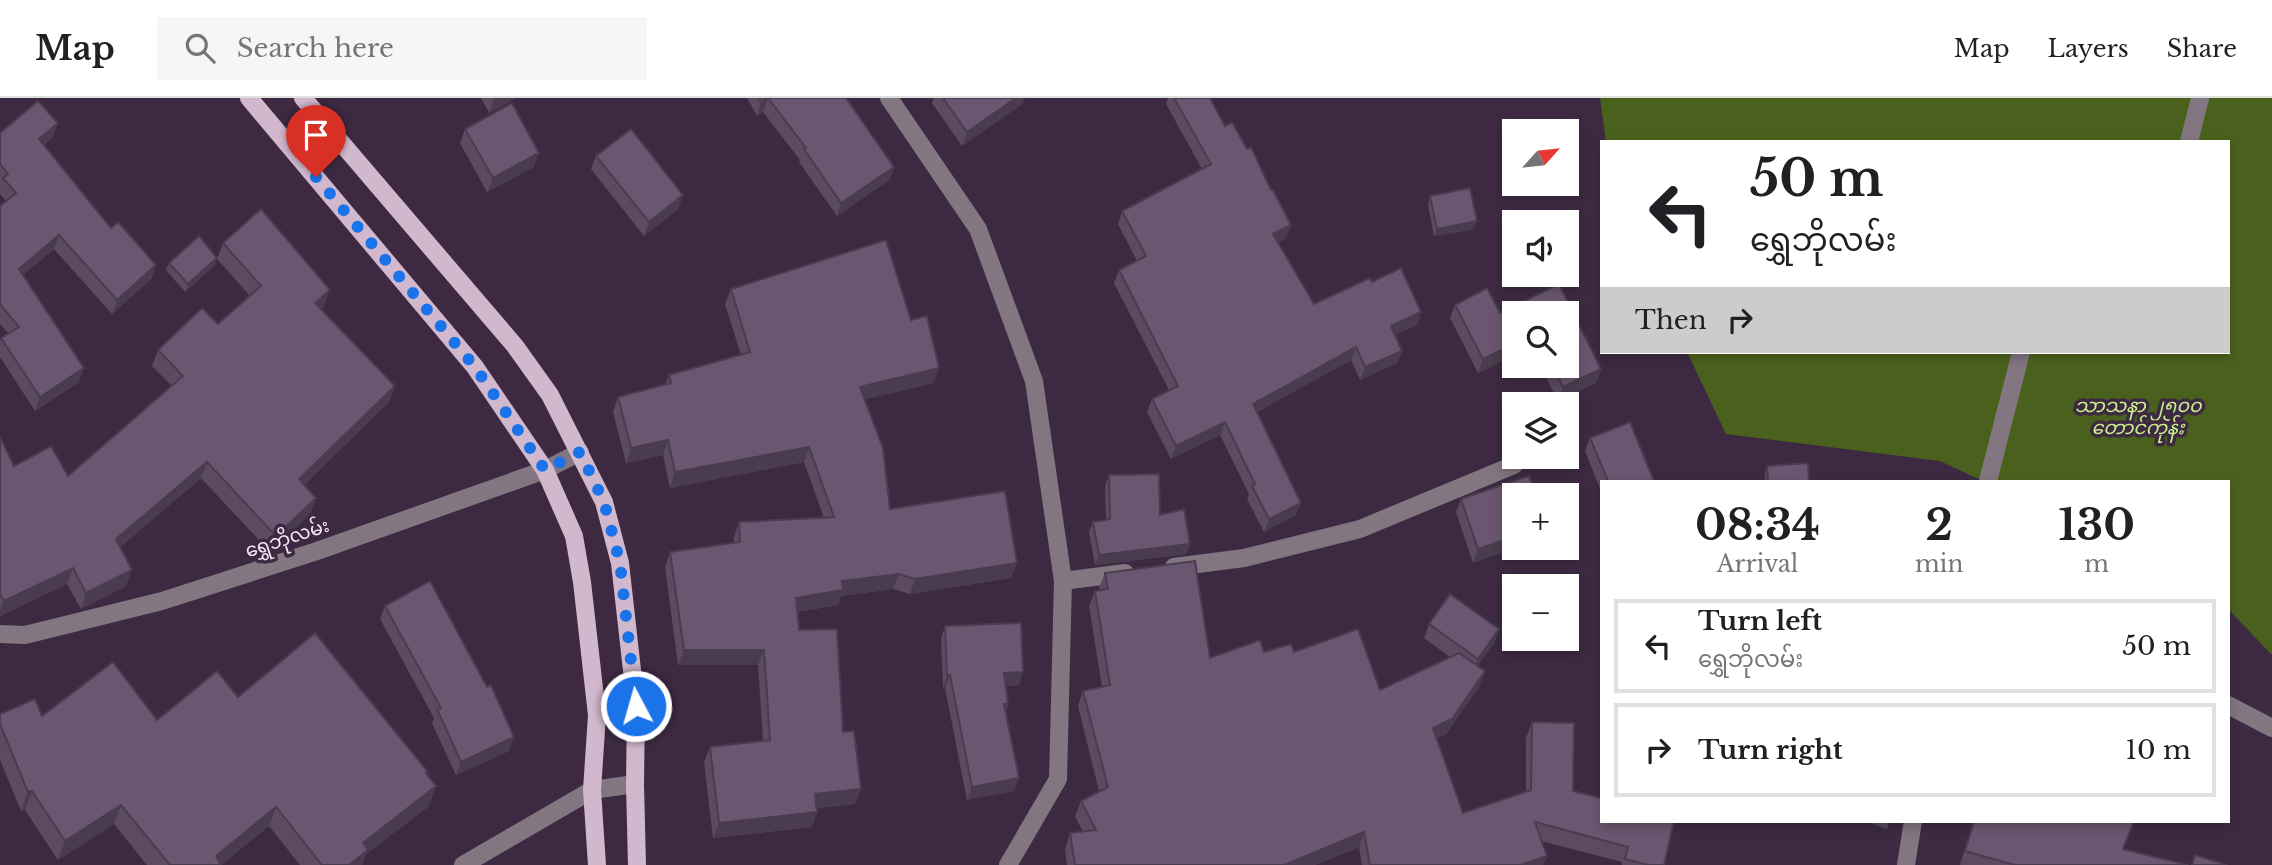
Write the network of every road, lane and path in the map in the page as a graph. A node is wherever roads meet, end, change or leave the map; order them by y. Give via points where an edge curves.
1 (249, 98) edge
2 (303, 98) edge
3 (889, 98) edge
4 (2200, 98) edge
5 (2190, 140) edge
6 (2020, 354) edge
7 (580, 452) junction
8 (1507, 469) edge
9 (545, 470) junction
10 (1988, 480) edge
11 (1063, 581) junction
12 (0, 634) edge
13 (2230, 706) edge
14 (2272, 727) edge
15 (635, 784) junction
16 (593, 790) junction
17 (1913, 823) edge
18 (463, 865) edge
19 (597, 865) edge
20 (637, 865) edge
21 (1008, 865) edge
22 (1906, 865) edge

1 - 9 main road via 475,367
2 - 7 main road via 515,346 550,394
3 - 11 street via 978,229 1034,381
4 - 5 street
6 - 10 street
7 - 9 street, ရွှေဘိုလမ်း
7 - 15 main road via 604,502 620,563 636,706
8 - 11 street via 1360,529 1244,558
9 - 12 street, ရွှေဘိုလမ်း via 162,601 25,635
9 - 16 main road via 574,536 582,582 597,715
11 - 21 street via 1058,779
13 - 14 street
15 - 16 street
15 - 20 main road
16 - 18 street
16 - 19 main road
17 - 22 street

